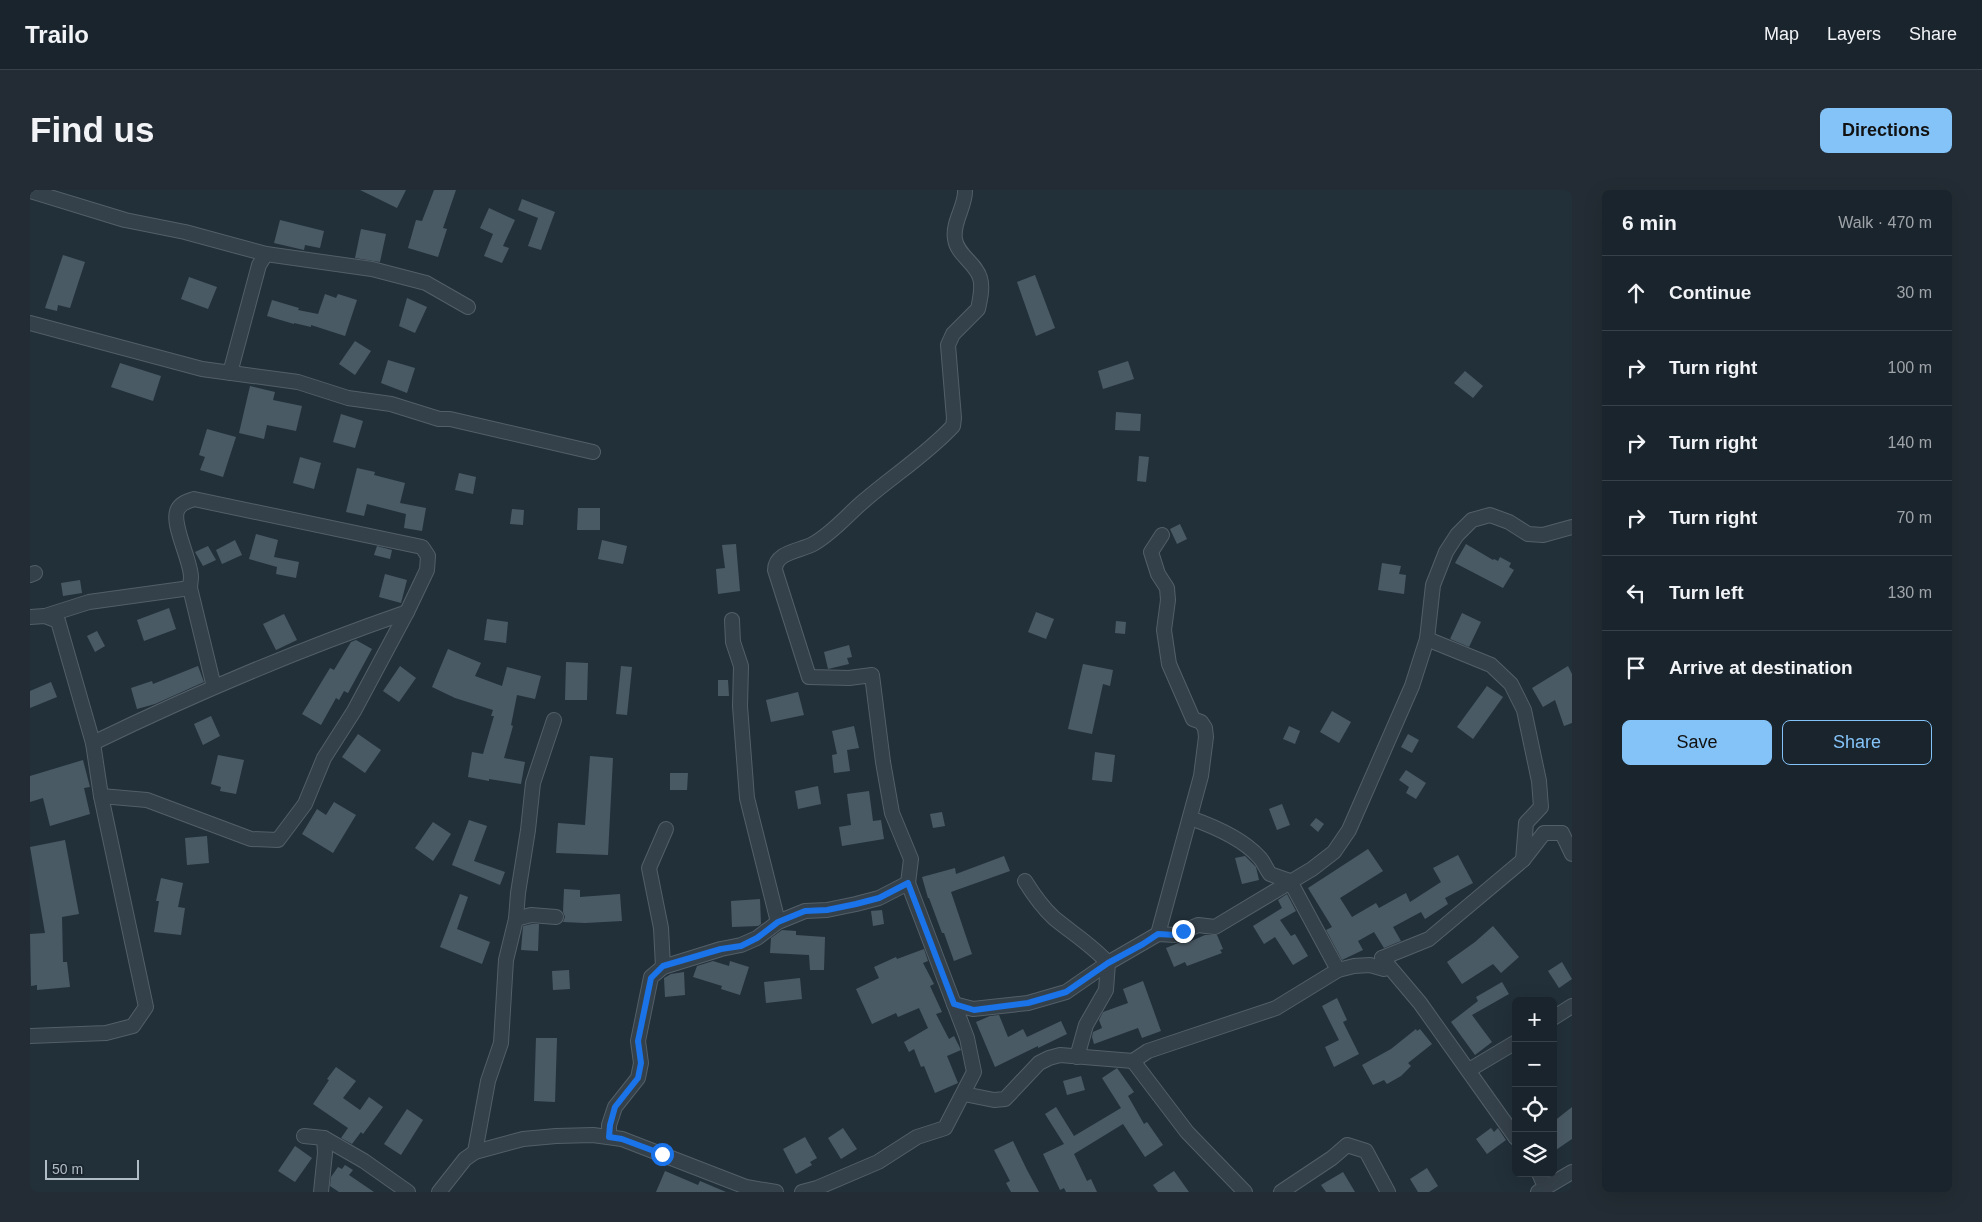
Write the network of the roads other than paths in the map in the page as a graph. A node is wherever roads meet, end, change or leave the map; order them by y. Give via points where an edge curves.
1 (964, 190) edge
2 (30, 191) edge
3 (266, 254) junction
4 (468, 307) dead end
5 (30, 323) edge
6 (230, 373) junction
7 (593, 452) dead end
8 (1572, 527) edge
9 (1162, 535) dead end
10 (190, 588) junction
11 (407, 612) junction
12 (45, 616) junction
13 (30, 617) edge
14 (732, 620) dead end
15 (1427, 639) junction
16 (214, 687) junction
17 (554, 720) dead end
18 (93, 743) junction
19 (102, 796) junction
20 (1190, 818) junction
21 (666, 829) dead end
22 (1572, 854) edge
23 (1523, 860) junction
24 (1025, 881) dead end
25 (1290, 881) junction
26 (908, 883) junction
27 (556, 917) dead end
28 (516, 919) junction
29 (778, 922) junction
30 (1158, 934) junction
31 (1382, 958) junction
32 (1108, 963) junction
33 (663, 966) junction
34 (1338, 970) junction
35 (954, 1004) junction
36 (1572, 1006) edge
37 (1557, 1015) edge
38 (30, 1036) edge
39 (1512, 1044) edge
40 (1077, 1057) junction
41 (1132, 1061) junction
42 (1469, 1070) junction
43 (964, 1094) junction
44 (1512, 1132) edge
45 (304, 1136) dead end
46 (609, 1137) junction
47 (324, 1138) junction
48 (475, 1152) junction
49 (1572, 1172) edge
50 (1540, 1177) edge
51 (1542, 1190) edge
52 (320, 1192) edge
53 (408, 1192) edge
54 (439, 1192) edge
55 (776, 1192) edge
56 (802, 1192) edge
57 (1245, 1192) edge
58 (1281, 1192) edge
59 (1388, 1192) edge

1 - 26 street via 954,240 981,279 978,309 953,334 948,345 953,426 841,523 813,544 779,558 775,564 809,677 872,675 892,812 911,859
2 - 3 street via 125,220
3 - 4 street via 372,269 426,283
3 - 6 street via 259,265
5 - 6 street via 202,369
6 - 7 street via 298,382 348,398 390,404 438,419
8 - 15 street via 1543,535 1528,534 1509,522 1490,516 1472,520 1449,546 1436,576
9 - 20 street via 1151,552 1158,574 1167,588 1164,630 1169,664 1193,719 1201,722 1206,737 1201,776
10 - 11 street via 191,576 175,520 183,503 194,499 422,547 428,556 427,570
10 - 12 street via 90,602
10 - 16 street
11 - 16 street via 330,638
11 - 19 street via 354,712 324,758 305,804 278,840 251,839 147,800
12 - 13 street
12 - 18 street via 58,621
14 - 29 street via 733,642 740,666 746,798
15 - 23 street via 1491,665 1511,684 1524,710 1541,806 1526,823
15 - 25 street via 1412,686 1349,830 1334,852
16 - 18 street
17 - 28 street via 533,783
18 - 19 street
19 - 38 street via 146,1007 133,1026 106,1033
20 - 25 street via 1212,826 1241,843 1260,857 1270,874
20 - 30 street
21 - 33 street via 649,868 661,928
22 - 23 street via 1562,833 1544,833
23 - 31 street via 1429,939
24 - 32 street via 1053,917 1096,949
25 - 30 street via 1215,927 1198,925 1175,935
25 - 34 street
26 - 29 street via 879,898 827,910 805,911
26 - 35 street
27 - 28 street via 531,915
28 - 48 street via 506,960 501,1043 488,1081
29 - 33 street via 741,946
30 - 32 street
31 - 34 street via 1384,969 1370,965
31 - 42 street
32 - 35 street via 1066,992 1028,1003 974,1010
32 - 40 street via 1106,990 1086,1026
33 - 46 street via 651,978 638,1041 641,1063 638,1078 615,1107
34 - 41 street via 1276,1008 1148,1051
35 - 43 street via 967,1038 974,1072
36 - 37 street
39 - 42 street
40 - 41 street
40 - 43 street via 1060,1055 1039,1063 1005,1099
41 - 57 street via 1187,1132
42 - 44 street
43 - 56 street via 945,1128 916,1137 878,1162
45 - 47 street
46 - 48 street via 523,1139
46 - 55 street via 622,1139 746,1187
47 - 52 street
47 - 53 street
48 - 54 street via 465,1159
49 - 51 street
50 - 51 street
58 - 59 street via 1347,1145 1366,1150

